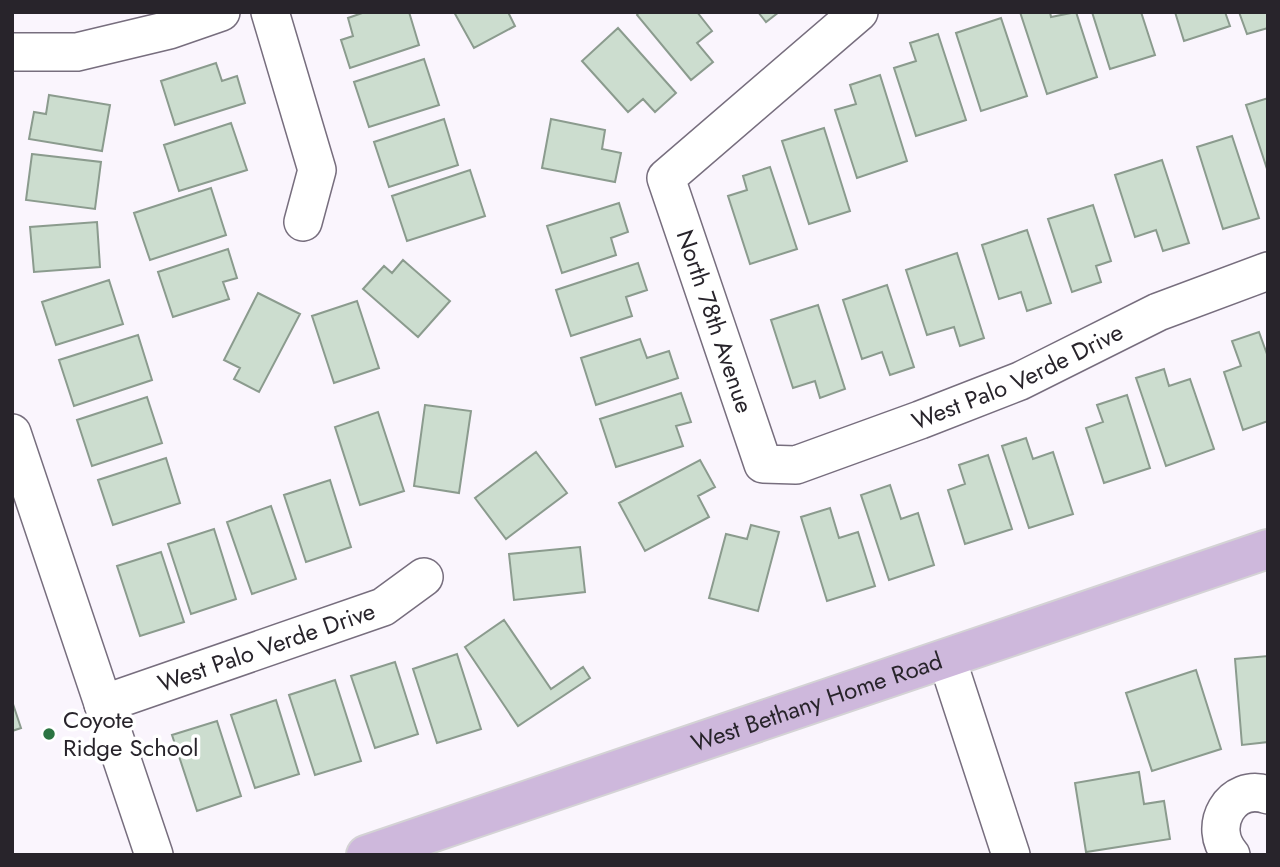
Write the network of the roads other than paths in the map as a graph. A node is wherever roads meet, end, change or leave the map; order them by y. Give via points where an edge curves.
1 (221, 12) edge
2 (271, 12) edge
3 (859, 12) edge
4 (12, 52) edge
5 (303, 222) dead end
6 (1268, 271) edge
7 (12, 433) edge
8 (763, 464) joint
9 (1268, 549) edge
10 (424, 577) dead end
11 (947, 659) junction
12 (103, 704) junction
13 (1268, 795) edge
14 (154, 855) edge
15 (366, 855) edge
16 (1011, 855) edge
17 (1231, 855) edge

1 - 4 street via 169,30 76,52
2 - 5 street via 317,170
3 - 8 street, North 78th Avenue via 666,178
6 - 8 street, West Palo Verde Drive via 1158,312 1020,381 932,415 796,465
7 - 12 street
9 - 11 main road, West Bethany Home Road
10 - 12 street, West Palo Verde Drive via 383,607
11 - 15 main road, West Bethany Home Road
11 - 16 street
12 - 14 street
13 - 17 street via 1239,797 1223,814 1220,837

